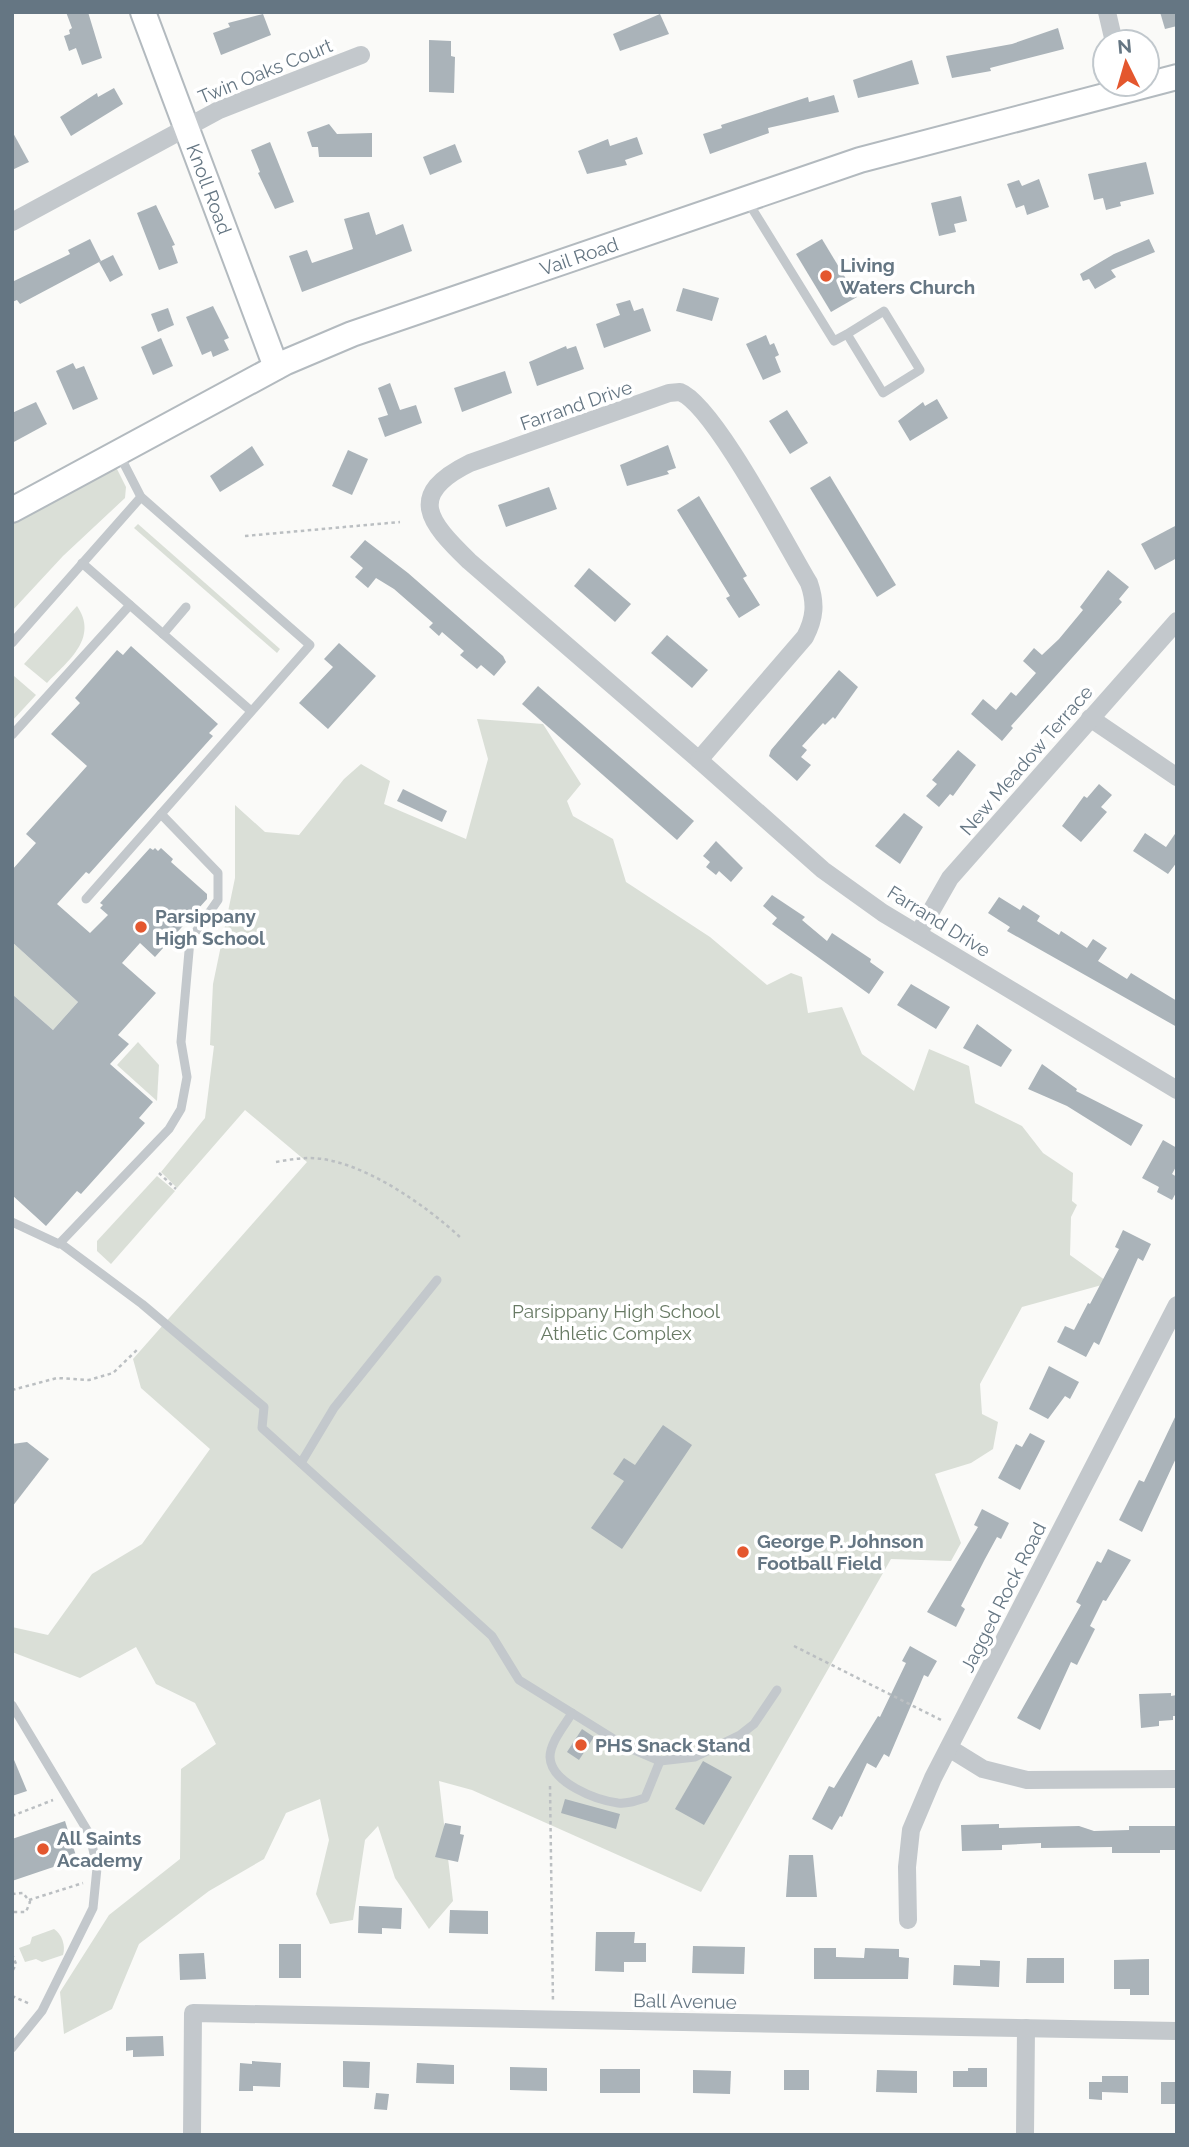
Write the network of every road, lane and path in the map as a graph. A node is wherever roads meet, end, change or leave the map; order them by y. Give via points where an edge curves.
1 (143, 12) edge
2 (360, 55) dead end
3 (1091, 96) edge
4 (186, 127) junction
5 (745, 198) junction
6 (12, 222) edge
7 (847, 334) junction
8 (276, 368) junction
9 (118, 452) junction
10 (141, 497) junction
11 (12, 510) edge
12 (400, 522) dead end
13 (246, 536) dead end
14 (82, 563) junction
15 (130, 606) junction
16 (186, 607) dead end
17 (1177, 621) edge
18 (163, 634) junction
19 (12, 643) edge
20 (251, 711) junction
21 (1090, 718) junction
22 (12, 735) edge
23 (699, 760) junction
24 (1177, 776) edge
25 (161, 814) junction
26 (86, 899) dead end
27 (918, 934) junction
28 (1177, 1090) edge
29 (276, 1162) dead end
30 (159, 1173) dead end
31 (176, 1189) dead end
32 (12, 1222) edge
33 (462, 1239) dead end
34 (60, 1243) junction
35 (437, 1280) dead end
36 (1177, 1305) edge
37 (139, 1348) dead end
38 (12, 1390) edge
39 (301, 1464) junction
40 (794, 1646) dead end
41 (777, 1690) dead end
42 (12, 1705) edge
43 (572, 1713) junction
44 (946, 1723) dead end
45 (949, 1748) junction
46 (550, 1759) junction
47 (660, 1761) junction
48 (1177, 1779) edge
49 (63, 1791) junction
50 (12, 1816) edge
51 (96, 1878) junction
52 (12, 1894) edge
53 (29, 1900) junction
54 (12, 1912) edge
55 (908, 1920) dead end
56 (12, 1954) edge
57 (12, 1972) edge
58 (12, 1996) edge
59 (42, 2011) junction
60 (559, 2019) junction
61 (1026, 2028) junction
62 (1177, 2031) edge
63 (12, 2048) edge
64 (192, 2135) edge
65 (1025, 2135) edge

1 - 4 street, Knoll Road
2 - 4 street, Twin Oaks Court via 232,104
3 - 5 street, Vail Road via 860,160
4 - 6 street, Twin Oaks Court
4 - 8 street, Knoll Road
5 - 7 lane via 834,341
5 - 8 street, Vail Road via 352,334
7 - 7 lane via 883,393 920,370 884,311
8 - 9 street, Vail Road
9 - 10 lane
9 - 11 street, Vail Road
10 - 14 lane
10 - 20 lane via 310,645
12 - 13 path
14 - 15 lane
14 - 19 lane
15 - 18 lane
15 - 22 lane
16 - 18 lane
17 - 21 street, New Meadow Terrace
18 - 20 lane
20 - 25 lane
21 - 24 street
21 - 27 street, New Meadow Terrace via 950,878
23 - 23 street, Farrand Drive via 440,532 430,512 434,489 441,480 470,463 669,393 691,396 721,435 809,583 814,605 805,637
23 - 27 street, Farrand Drive via 823,870
25 - 26 lane
25 - 34 lane via 218,873 218,900 190,940 181,1042 187,1077 181,1109 169,1129
27 - 28 street, Farrand Drive
29 - 33 path via 308,1158 348,1166 396,1189 439,1217
30 - 31 path
32 - 34 lane
34 - 39 lane via 149,1310 264,1408 261,1427
35 - 39 lane via 334,1408
36 - 45 street, Jagged Rock Road
37 - 38 path via 113,1373 89,1380 57,1378
39 - 43 lane via 492,1636 519,1680
40 - 44 path
41 - 47 lane via 754,1724 740,1735 695,1757
42 - 49 lane
43 - 46 lane via 552,1746
43 - 47 lane via 625,1746
45 - 48 street via 983,1769 1027,1780
45 - 55 street, Jagged Rock Road via 911,1830
46 - 47 lane via 558,1776 582,1791 617,1803 645,1798
46 - 60 path via 552,1999
49 - 50 path via 49,1804
49 - 51 lane via 90,1835
51 - 53 path
51 - 59 lane via 93,1908
52 - 53 path via 23,1893
53 - 54 path via 26,1912
56 - 57 path via 16,1964
58 - 59 path
59 - 63 lane
60 - 61 street, Ball Avenue
60 - 64 street, Ball Avenue via 193,2012
61 - 62 street, Ball Avenue
61 - 65 street

